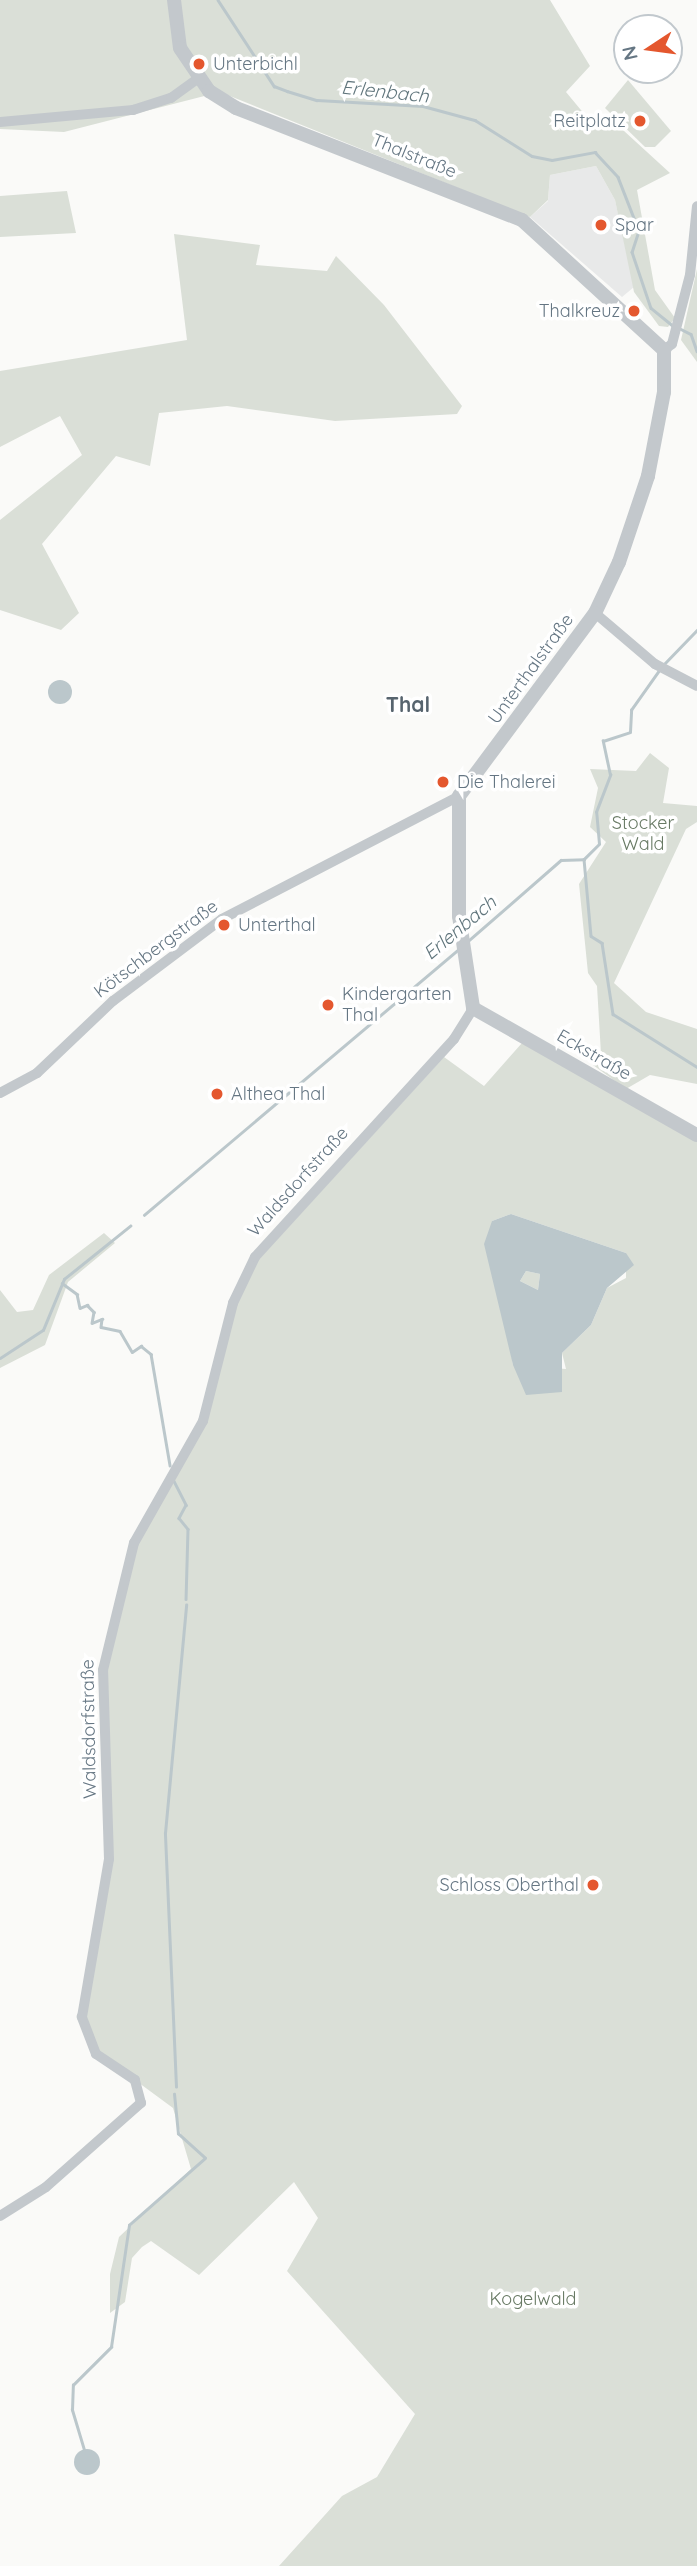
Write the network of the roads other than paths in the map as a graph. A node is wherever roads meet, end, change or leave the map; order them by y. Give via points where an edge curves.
1 (174, 0) edge
2 (197, 79) junction
3 (0, 122) edge
4 (697, 206) edge
5 (664, 350) junction
6 (595, 614) junction
7 (697, 686) edge
8 (459, 796) junction
9 (473, 1008) junction
10 (0, 1093) edge
11 (697, 1135) edge
12 (0, 2216) edge

1 - 2 street, Thalstraße via 173,27
2 - 3 street via 171,98 133,110
2 - 5 street, Thalstraße via 236,108 522,220
4 - 5 street via 679,321
5 - 6 street, Unterthalstraße via 664,392 648,476 631,537
6 - 7 street via 655,664
6 - 8 street, Unterthalstraße
8 - 9 street via 462,946
8 - 10 street, Kötschbergstraße via 222,919 113,1001 37,1073
9 - 11 street, Eckstraße
9 - 12 street, Waldsdorfstraße via 454,1039 255,1257 233,1303 203,1421 134,1543 103,1670 109,1859 82,2017 96,2054 135,2080 141,2103 47,2187

